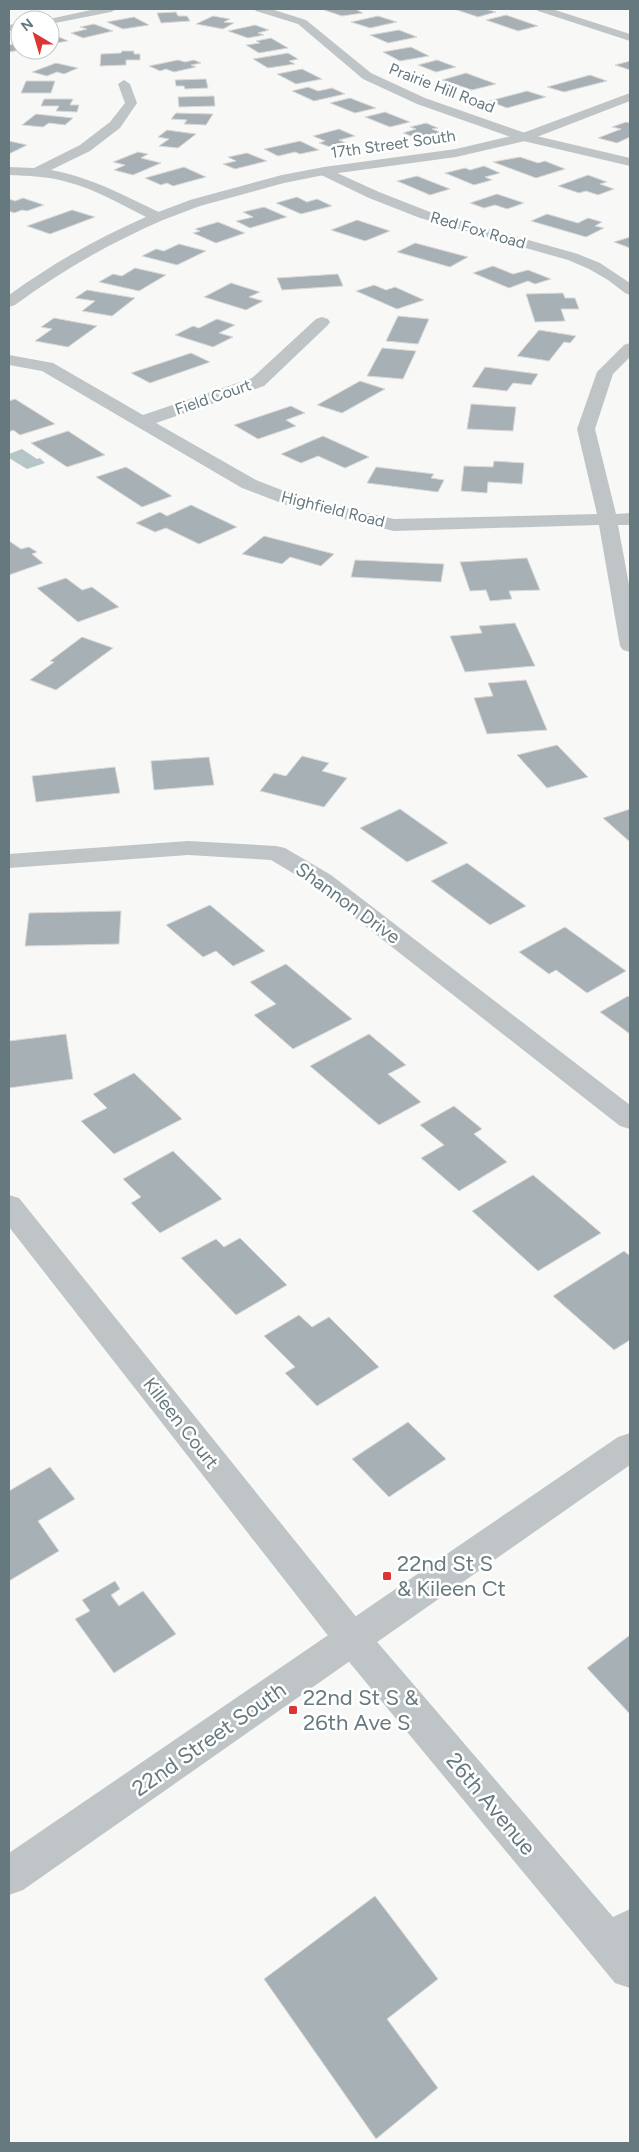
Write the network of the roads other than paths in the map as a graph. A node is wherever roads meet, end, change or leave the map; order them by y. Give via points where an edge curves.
1 (112, 9) edge
2 (260, 9) edge
3 (542, 9) edge
4 (60, 18) edge
5 (630, 38) edge
6 (124, 84) dead end
7 (630, 97) edge
8 (524, 136) junction
9 (630, 162) edge
10 (9, 170) edge
11 (324, 171) junction
12 (37, 172) junction
13 (158, 217) junction
14 (630, 290) edge
15 (9, 302) edge
16 (322, 322) dead end
17 (630, 348) edge
18 (9, 360) edge
19 (141, 422) junction
20 (630, 518) edge
21 (608, 520) junction
22 (630, 646) edge
23 (9, 861) edge
24 (630, 1119) edge
25 (9, 1206) edge
26 (630, 1447) edge
27 (353, 1640) junction
28 (9, 1876) edge
29 (624, 1947) edge

1 - 4 street
2 - 8 street, Prairie Hill Road via 302,22 367,76 421,101
3 - 5 street
6 - 12 street via 131,103 115,125 85,148
7 - 8 street, 17th Street South
8 - 9 street, Prairie Hill Road
8 - 11 street, 17th Street South via 456,153
10 - 12 street
11 - 13 street, 17th Street South via 195,203
11 - 14 street, Red Fox Road via 404,209 584,260
12 - 13 street via 73,179
13 - 15 street, 17th Street South via 82,252
16 - 19 street, Field Court via 258,382
17 - 21 street via 605,372 586,429
18 - 19 street, Highfield Road via 47,367
19 - 21 street, Highfield Road via 249,484 296,502 394,525
20 - 21 street, Highfield Road
21 - 22 street
23 - 24 street, Shannon Drive via 188,848 276,853 322,880
25 - 27 street, Killeen Court
26 - 27 street, 22nd Street South
27 - 28 street, 22nd Street South
27 - 29 street, 26th Avenue

